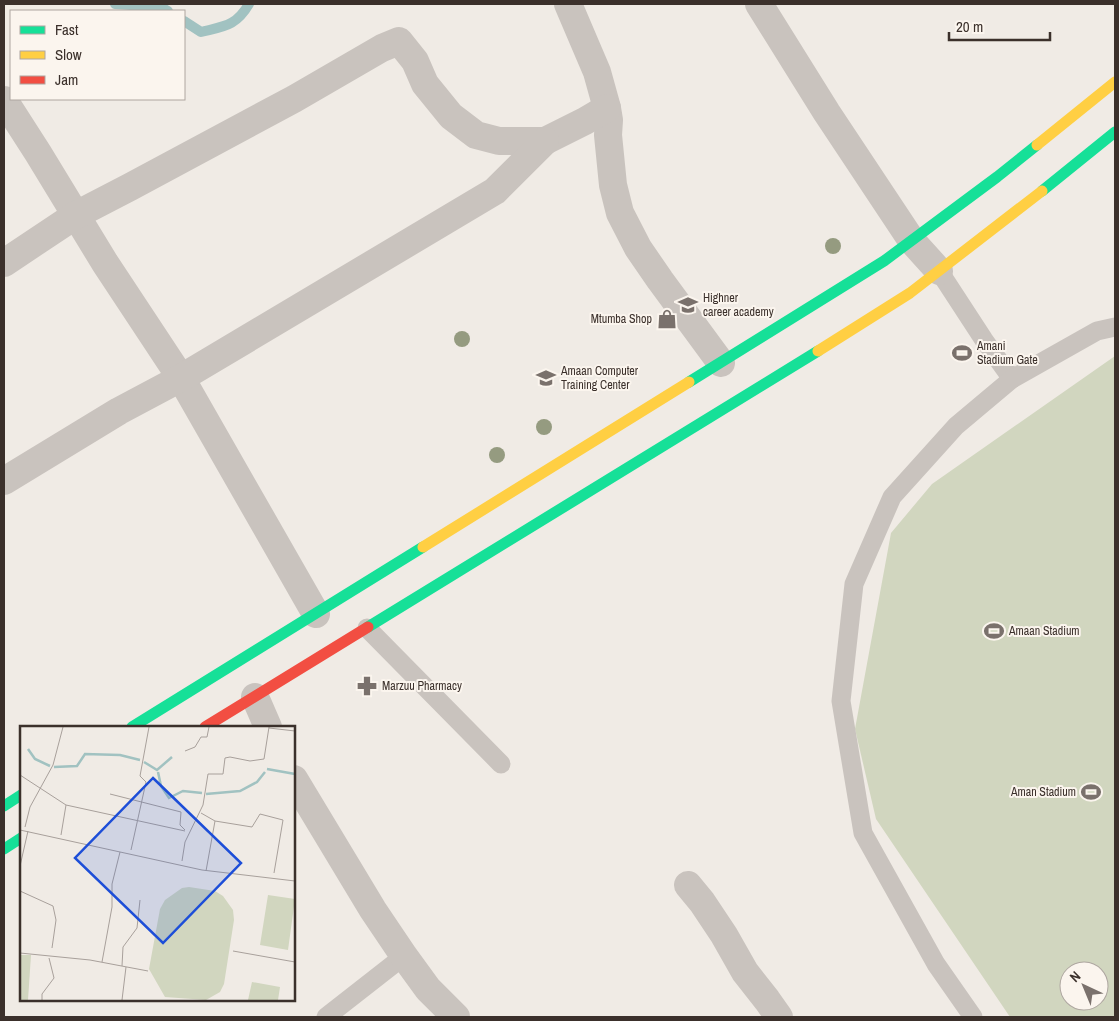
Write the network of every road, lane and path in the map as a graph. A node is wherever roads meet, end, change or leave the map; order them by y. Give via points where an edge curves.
1 (568, 4) edge
2 (759, 4) edge
3 (1115, 82) edge
4 (4, 100) edge
5 (607, 108) junction
6 (1115, 132) edge
7 (545, 141) junction
8 (76, 215) junction
9 (912, 241) junction
10 (4, 263) edge
11 (939, 271) junction
12 (1115, 327) edge
13 (721, 364) junction
14 (181, 378) junction
15 (1012, 380) junction
16 (4, 481) edge
17 (316, 614) junction
18 (367, 628) junction
19 (255, 697) junction
20 (134, 726) edge
21 (207, 726) edge
22 (268, 726) edge
23 (501, 764) dead end
24 (295, 781) edge
25 (20, 796) edge
26 (4, 806) edge
27 (20, 839) edge
28 (4, 849) edge
29 (688, 885) dead end
30 (404, 956) junction
31 (326, 1017) edge
32 (456, 1017) edge
33 (780, 1017) edge
34 (973, 1017) edge

1 - 5 street via 597,72
2 - 9 street
3 - 9 main road
4 - 8 street
5 - 7 street
5 - 13 street via 613,185 620,213 638,248
6 - 11 main road
7 - 8 street via 499,141 476,135 451,116 425,84 399,41
7 - 14 street via 495,191
8 - 10 street
8 - 14 street
9 - 11 street
9 - 13 main road
11 - 15 lane
11 - 18 main road via 807,358
12 - 15 lane via 1097,331
13 - 17 main road
14 - 16 street via 119,411
14 - 17 street
15 - 34 lane via 956,426 892,497 854,584 841,700 864,833 936,964
17 - 20 main road
18 - 19 main road
18 - 23 lane
19 - 21 main road
19 - 22 street
24 - 30 street
25 - 26 main road
27 - 28 main road
29 - 33 street via 724,935 745,972
30 - 31 lane
30 - 32 street via 428,989

